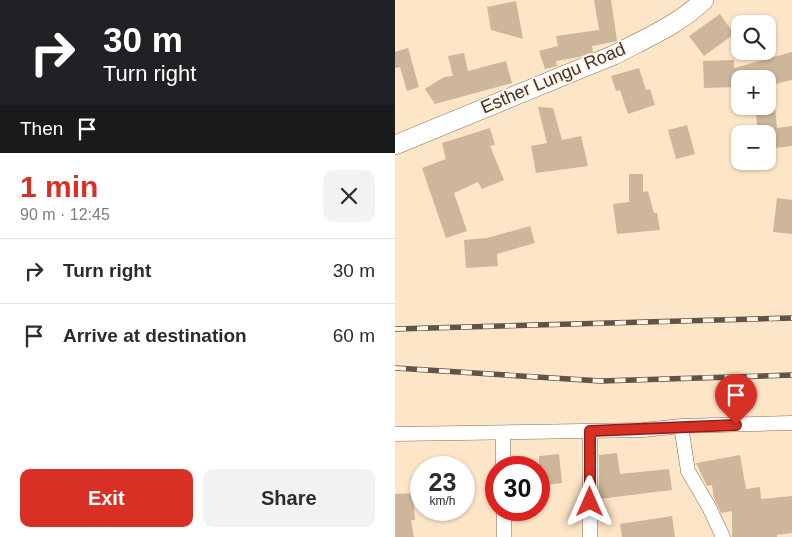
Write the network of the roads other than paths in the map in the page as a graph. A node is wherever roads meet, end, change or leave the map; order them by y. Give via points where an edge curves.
1 (705, 0) edge
2 (395, 145) edge
3 (792, 423) edge
4 (681, 426) junction
5 (590, 431) junction
6 (503, 433) junction
7 (395, 434) edge
8 (503, 456) edge
9 (504, 521) edge
10 (504, 537) edge
11 (590, 537) edge
12 (723, 537) edge

1 - 2 street, Esther Lungu Road via 614,55
3 - 4 street
4 - 5 street
4 - 12 street via 688,471
5 - 6 street
5 - 11 street
6 - 7 street
6 - 8 street
9 - 10 street

